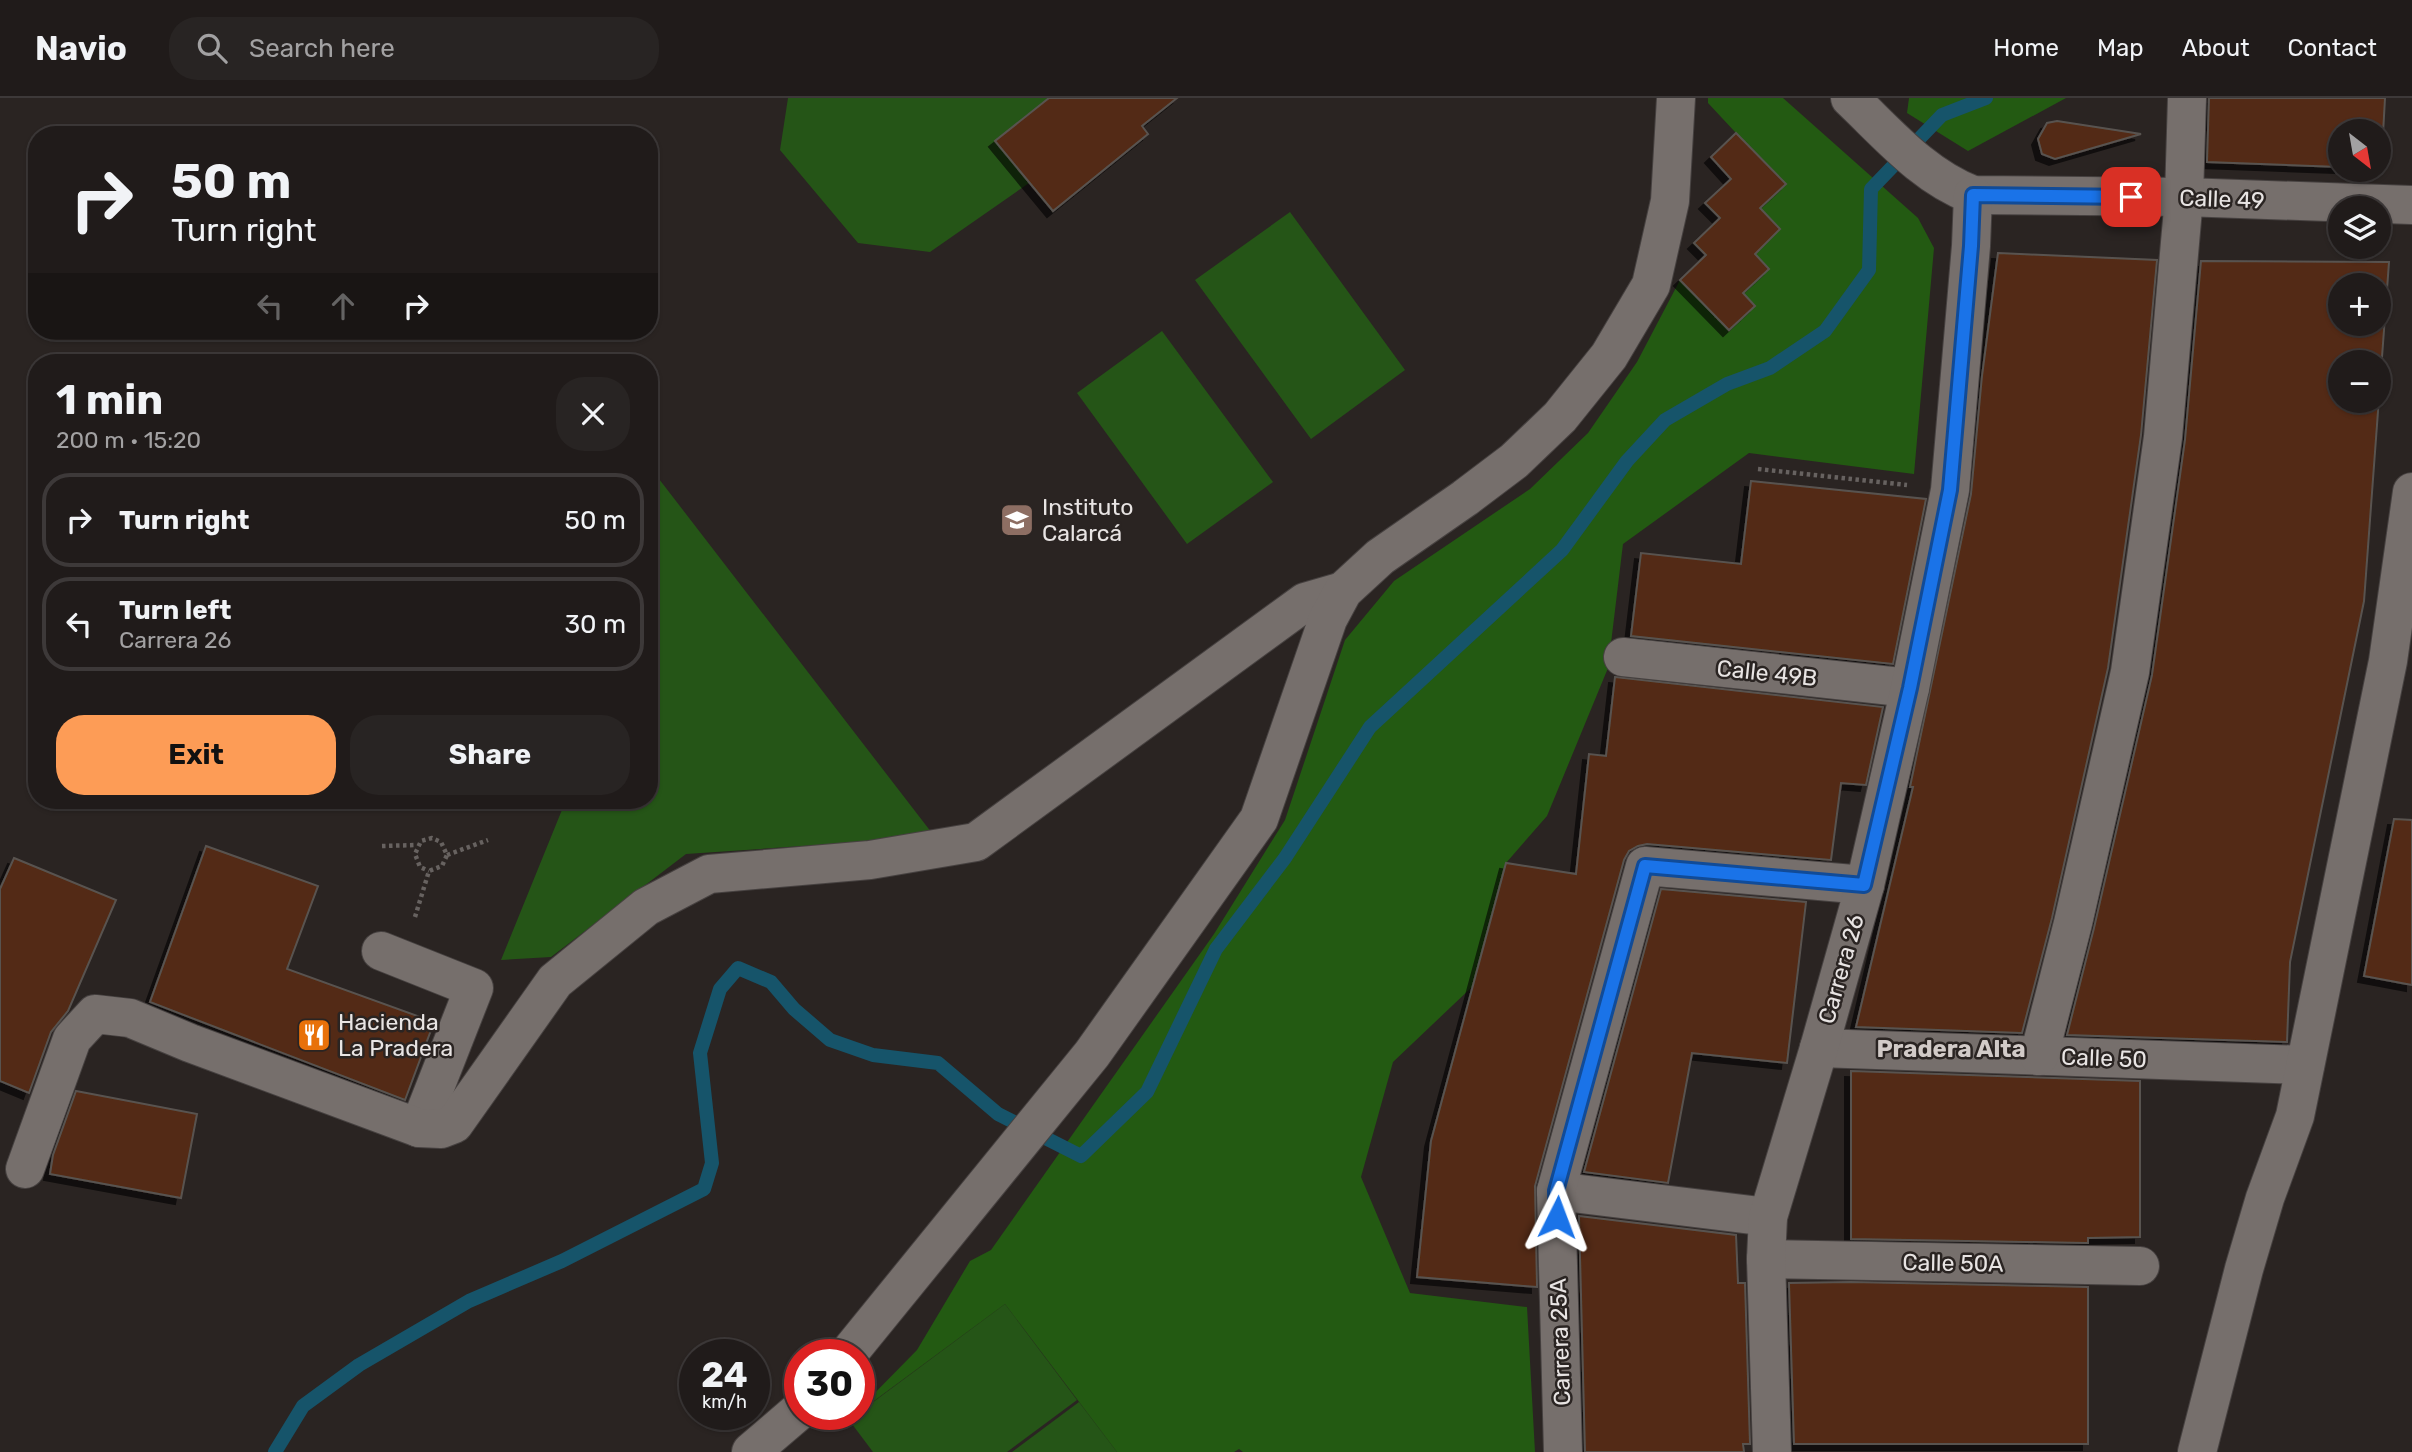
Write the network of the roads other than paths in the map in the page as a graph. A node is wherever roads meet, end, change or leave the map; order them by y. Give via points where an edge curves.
1 (1676, 98) edge
2 (2188, 98) edge
3 (1862, 110) edge
4 (1950, 184) junction
5 (2184, 197) junction
6 (2412, 205) edge
7 (2412, 492) edge
8 (1343, 591) junction
9 (1623, 657) dead end
10 (1910, 688) junction
11 (1864, 885) junction
12 (381, 951) dead end
13 (1819, 1048) junction
14 (2039, 1056) junction
15 (2305, 1065) junction
16 (419, 1128) junction
17 (25, 1169) dead end
18 (1556, 1191) junction
19 (1768, 1217) junction
20 (1766, 1259) junction
21 (2140, 1266) dead end
22 (860, 1339) edge
23 (784, 1423) edge
24 (751, 1452) edge
25 (1563, 1452) edge
26 (1772, 1452) edge
27 (2197, 1452) edge

1 - 8 street via 1670,201 1651,285 1609,356 1560,417 1514,461 1380,557
2 - 5 street
3 - 4 street
4 - 5 street, Calle 49
4 - 10 street, Carrera 26 via 1971,246 1950,490
5 - 6 street, Calle 49
5 - 14 street via 2163,437 2130,672
7 - 15 street via 2388,661
8 - 16 street via 1305,601 976,842 870,860 709,874 646,907 555,982 454,1124
8 - 22 street via 1328,619 1259,819 1092,1054
9 - 10 street, Calle 49B
10 - 11 street, Carrera 26
11 - 13 street, Carrera 26
11 - 18 street, Carrera 25A via 1645,866
12 - 16 street via 474,988
13 - 14 street, Calle 50
13 - 19 street, Carrera 26
14 - 15 street, Calle 50
15 - 27 street via 2295,1116 2244,1269
16 - 17 street via 130,1018 95,1014 72,1039
18 - 19 street
18 - 25 street, Carrera 25A
19 - 20 street, Carrera 26
20 - 21 street, Calle 50A
20 - 26 street, Carrera 26
23 - 24 street

